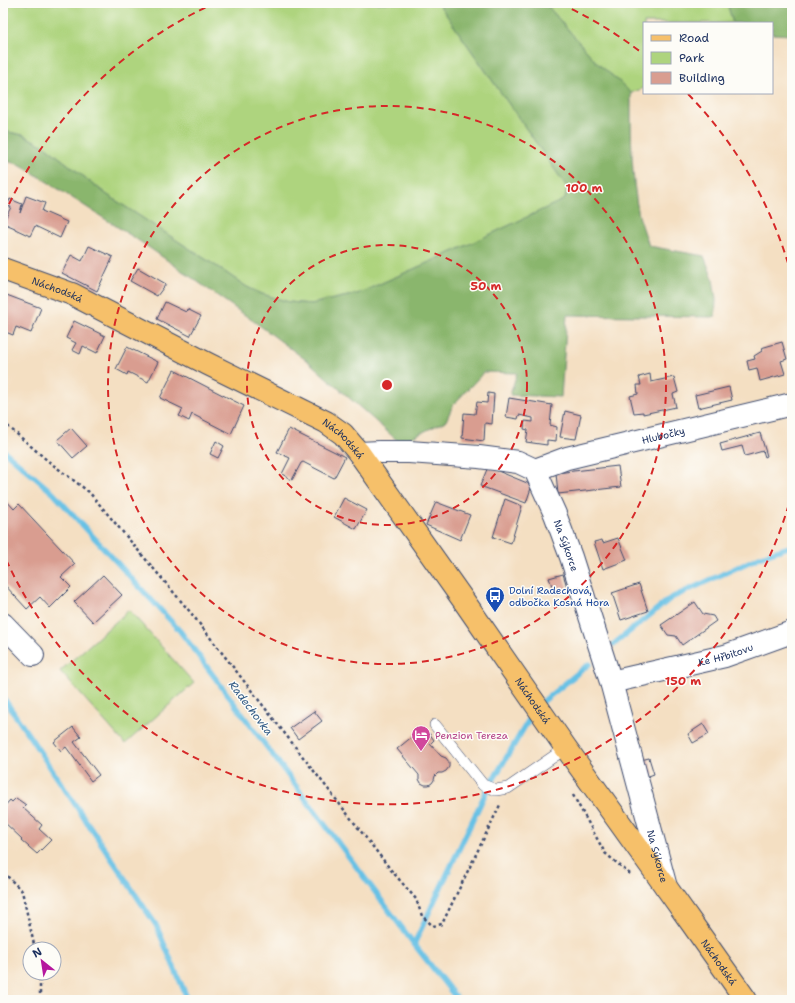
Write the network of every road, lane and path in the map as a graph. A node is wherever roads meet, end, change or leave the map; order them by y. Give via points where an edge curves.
1 (3, 268) edge
2 (792, 404) edge
3 (3, 422) edge
4 (359, 453) junction
5 (536, 470) junction
6 (3, 624) edge
7 (792, 632) edge
8 (33, 655) dead end
9 (611, 682) junction
10 (435, 725) dead end
11 (566, 748) junction
12 (508, 788) junction
13 (3, 872) edge
14 (666, 887) junction
15 (34, 941) edge
16 (40, 981) edge
17 (40, 1000) edge
18 (746, 1000) edge

1 - 4 main road, Náchodská via 72,294 326,422 343,434
2 - 5 street, Hlubočky via 568,458
3 - 12 path via 89,492 191,613 416,899 422,916 433,926 442,924
4 - 5 street via 410,452 479,457 518,462
4 - 11 main road, Náchodská
5 - 9 street, Na Sýkorce via 571,557
6 - 8 street
7 - 9 street, Ke Hřbitovu via 725,656
9 - 14 street, Na Sýkorce
10 - 12 lane via 483,785 496,790
11 - 12 lane
11 - 14 main road, Náchodská
13 - 15 path via 22,891
14 - 18 main road, Náchodská
16 - 17 path

